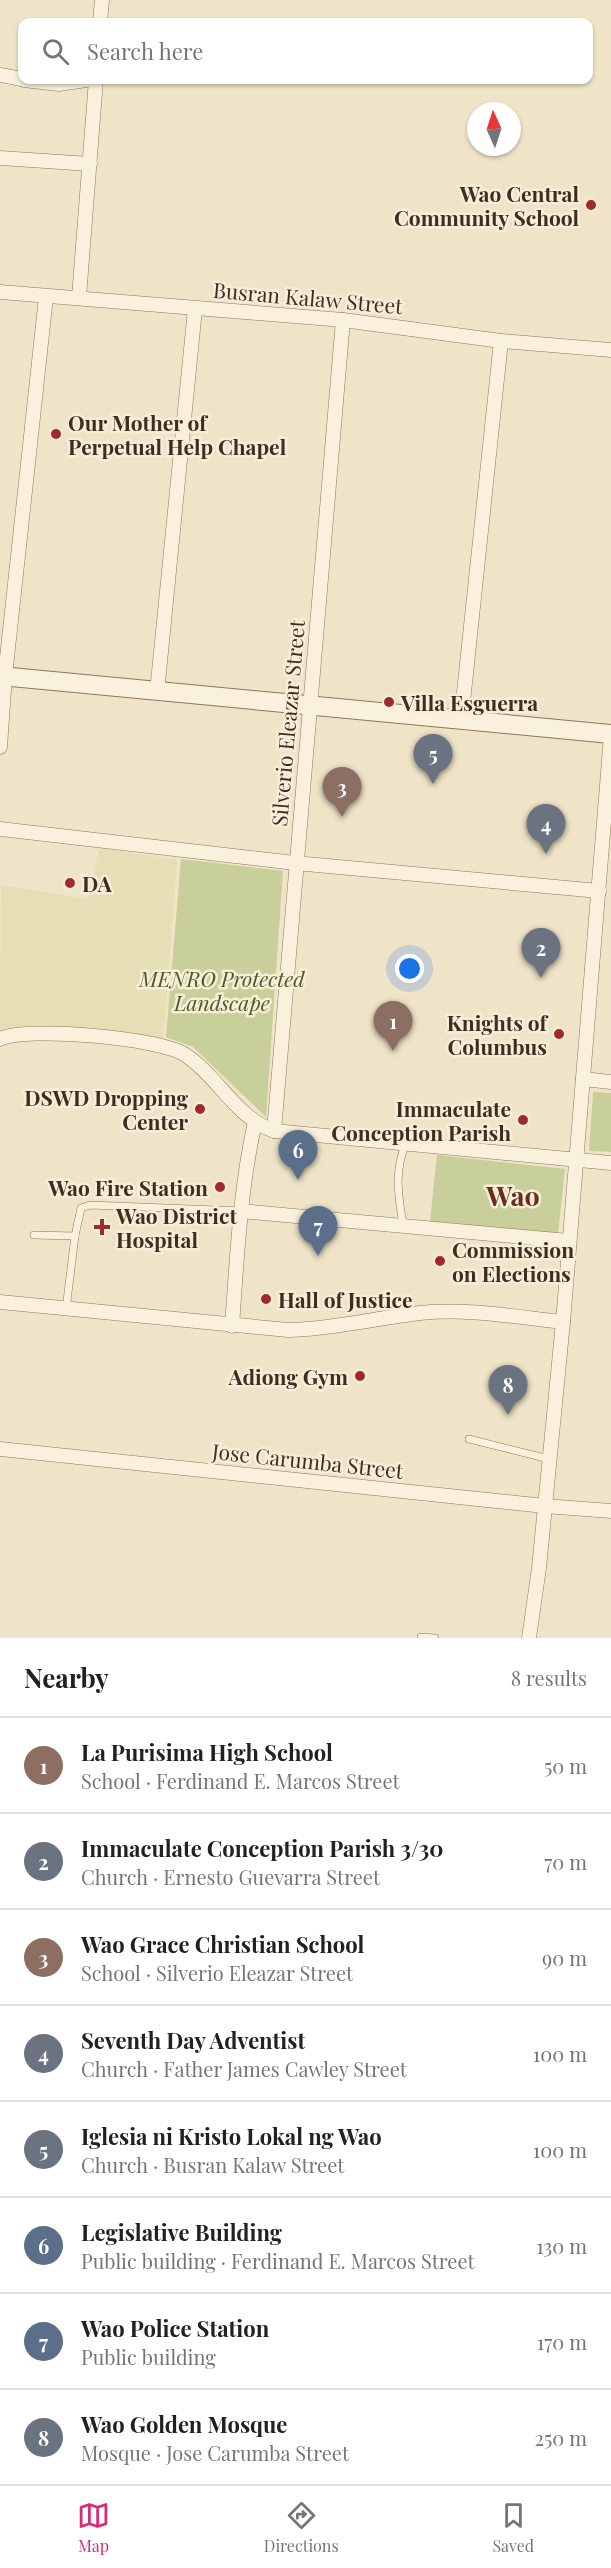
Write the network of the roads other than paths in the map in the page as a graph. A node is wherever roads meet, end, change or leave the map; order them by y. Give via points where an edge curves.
1 (102, 0) edge
2 (100, 18) edge
3 (0, 75) edge
4 (18, 78) edge
5 (96, 84) edge
6 (0, 158) edge
7 (90, 164) junction
8 (0, 292) edge
9 (46, 297) junction
10 (80, 297) junction
11 (195, 309) junction
12 (343, 320) junction
13 (501, 341) junction
14 (611, 350) edge
15 (2, 676) edge
16 (157, 692) junction
17 (309, 704) junction
18 (461, 721) junction
19 (611, 735) edge
20 (0, 747) edge
21 (0, 829) edge
22 (295, 863) junction
23 (599, 891) junction
24 (0, 1039) edge
25 (583, 1079) junction
26 (611, 1082) edge
27 (255, 1122) junction
28 (274, 1131) junction
29 (406, 1142) junction
30 (576, 1161) junction
31 (611, 1163) edge
32 (241, 1211) junction
33 (403, 1225) junction
34 (34, 1235) dead end
35 (75, 1236) junction
36 (568, 1241) junction
37 (0, 1302) edge
38 (66, 1309) junction
39 (562, 1322) junction
40 (232, 1326) junction
41 (469, 1439) dead end
42 (0, 1449) edge
43 (549, 1459) junction
44 (545, 1506) junction
45 (611, 1510) edge
46 (421, 1637) edge
47 (435, 1638) edge
48 (529, 1638) edge

1 - 2 street
3 - 4 street
5 - 7 street
6 - 7 street
7 - 10 street
8 - 9 street, Busran Kalaw Street
9 - 10 street, Busran Kalaw Street
9 - 15 street
10 - 11 street, Busran Kalaw Street
11 - 12 street, Busran Kalaw Street
11 - 16 street
12 - 13 street, Busran Kalaw Street
12 - 17 street, Silverio Eleazar Street
13 - 14 street, Busran Kalaw Street
13 - 18 street
15 - 16 street
15 - 20 street
16 - 17 street
17 - 18 street
17 - 22 street, Silverio Eleazar Street
18 - 19 street
19 - 23 street
21 - 22 street
22 - 23 street
22 - 28 street, Silverio Eleazar Street
23 - 25 street
24 - 27 street via 34,1032 170,1048 196,1064
25 - 26 street
25 - 30 street
27 - 28 street
27 - 32 street
28 - 29 street
29 - 30 street
29 - 33 lane via 398,1162 397,1186
30 - 31 street
30 - 36 street
32 - 33 street
32 - 35 lane via 90,1204 79,1211
32 - 40 street
33 - 36 street
34 - 35 lane
35 - 38 lane
36 - 39 street
37 - 38 street
38 - 40 street
39 - 40 street via 445,1311 310,1330
39 - 43 street
41 - 43 lane
42 - 44 street, Jose Carumba Street
43 - 44 street
44 - 45 street, Jose Carumba Street
44 - 48 street
46 - 47 lane

